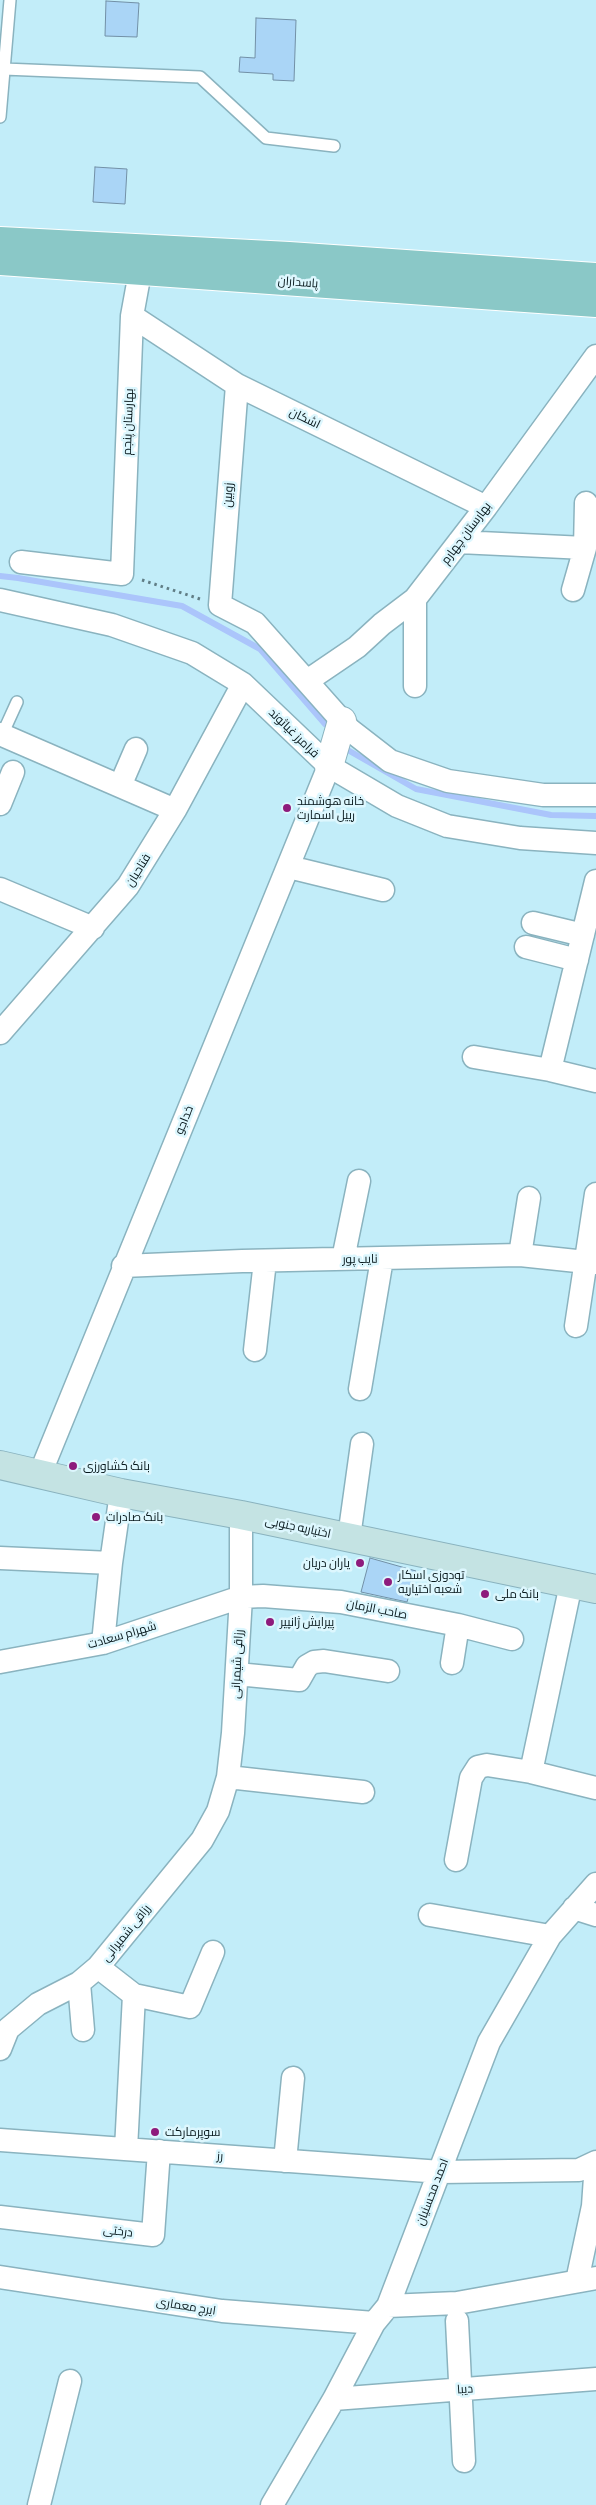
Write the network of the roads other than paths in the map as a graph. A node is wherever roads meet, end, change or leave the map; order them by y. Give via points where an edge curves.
1 (10, 0) edge
2 (4, 69) junction
3 (0, 117) edge
4 (334, 146) dead end
5 (0, 241) edge
6 (142, 259) junction
7 (0, 261) edge
8 (596, 276) edge
9 (596, 303) edge
10 (132, 316) junction
11 (596, 356) edge
12 (237, 385) junction
13 (586, 503) dead end
14 (486, 507) junction
15 (459, 542) junction
16 (585, 548) junction
17 (20, 562) dead end
18 (573, 590) dead end
19 (415, 599) junction
20 (0, 600) edge
21 (307, 681) junction
22 (243, 684) junction
23 (415, 686) dead end
24 (17, 702) dead end
25 (342, 721) junction
26 (1, 735) edge
27 (136, 749) dead end
28 (328, 766) junction
29 (13, 772) dead end
30 (120, 786) junction
31 (596, 795) edge
32 (0, 804) edge
33 (175, 810) junction
34 (596, 843) edge
35 (289, 867) junction
36 (596, 881) edge
37 (0, 889) edge
38 (383, 890) dead end
39 (533, 923) dead end
40 (93, 928) junction
41 (583, 935) junction
42 (526, 947) dead end
43 (577, 960) junction
44 (2, 1029) edge
45 (474, 1057) dead end
46 (550, 1070) junction
47 (596, 1081) edge
48 (359, 1181) dead end
49 (596, 1194) edge
50 (529, 1198) dead end
51 (520, 1255) junction
52 (382, 1258) junction
53 (343, 1259) junction
54 (265, 1261) junction
55 (590, 1261) edge
56 (123, 1266) junction
57 (576, 1326) dead end
58 (255, 1350) dead end
59 (360, 1389) dead end
60 (362, 1444) dead end
61 (0, 1465) edge
62 (40, 1474) junction
63 (121, 1493) junction
64 (241, 1515) junction
65 (349, 1538) junction
66 (0, 1558) edge
67 (111, 1563) junction
68 (583, 1587) edge
69 (241, 1597) junction
70 (458, 1625) junction
71 (512, 1639) dead end
72 (103, 1643) junction
73 (0, 1662) edge
74 (452, 1663) dead end
75 (388, 1671) dead end
76 (237, 1674) junction
77 (531, 1772) junction
78 (228, 1777) junction
79 (596, 1788) edge
80 (363, 1792) dead end
81 (218, 1811) joint
82 (456, 1860) dead end
83 (596, 1884) edge
84 (574, 1908) junction
85 (430, 1915) dead end
86 (596, 1915) edge
87 (550, 1936) junction
88 (213, 1952) dead end
89 (98, 1967) junction
90 (79, 1983) junction
91 (134, 1995) junction
92 (83, 2030) dead end
93 (4, 2039) edge
94 (293, 2078) dead end
95 (0, 2140) edge
96 (126, 2149) junction
97 (159, 2151) junction
98 (285, 2160) junction
99 (596, 2163) edge
100 (440, 2172) junction
101 (0, 2217) edge
102 (0, 2277) edge
103 (586, 2279) edge
104 (388, 2306) junction
105 (457, 2321) dead end
106 (374, 2323) junction
107 (596, 2379) edge
108 (70, 2380) dead end
109 (461, 2390) junction
110 (334, 2399) junction
111 (464, 2461) dead end
112 (39, 2505) edge
113 (272, 2505) edge

1 - 2 lane
2 - 3 lane
2 - 4 lane via 200,77 266,138
5 - 6 main road, پاسداران
6 - 7 main road, پاسداران
6 - 8 main road, پاسداران
6 - 9 main road, پاسداران
6 - 10 street, بهارستان پنجم
10 - 12 street, اشکان
10 - 17 street, بهارستان پنجم via 122,574
11 - 14 street, بهارستان چهارم
12 - 14 street, اشکان
12 - 21 street, زوبین via 220,605 255,623
13 - 16 street
14 - 15 street, بهارستان چهارم
15 - 16 street
15 - 19 street, بهارستان چهارم
16 - 18 street
19 - 21 street, بهارستان چهارم
19 - 23 street
20 - 22 street, فرامرز غیاثوند via 112,625 192,653
21 - 25 street
22 - 28 street, فرامرز غیاثوند
22 - 33 street, فتاحیان
24 - 26 lane
25 - 28 street
25 - 31 street via 390,761 448,781 543,795
26 - 30 street
27 - 30 street
28 - 34 street, فرامرز غیاثوند via 397,806 447,826 520,838
28 - 35 street, خداجو
29 - 32 street
30 - 33 street
33 - 40 street, فتاحیان via 128,886
35 - 38 street
35 - 56 street, خداجو
36 - 41 street
37 - 40 street
39 - 41 street
40 - 44 street, فتاحیان
41 - 43 street
42 - 43 street
43 - 46 street
45 - 46 street
46 - 47 street
48 - 53 street
49 - 55 street
50 - 51 street
51 - 52 street, نایب پور
51 - 55 street, نایب پور
52 - 53 street, نایب پور
52 - 59 street
53 - 54 street, نایب پور
54 - 56 street, نایب پور
54 - 58 street
55 - 57 street
56 - 62 street, خداجو
60 - 65 street
61 - 62 main road, اختیاریه جنوبی
62 - 63 main road, اختیاریه جنوبی
63 - 64 main road, اختیاریه جنوبی
63 - 67 street
64 - 65 main road, اختیاریه جنوبی
64 - 69 street, رزاقی شیمرانی
65 - 68 main road, اختیاریه جنوبی
66 - 67 street
67 - 72 street
68 - 77 street
69 - 70 street, صاحب الزمان via 341,1602
69 - 72 street, شهرام سعادت
69 - 76 street, رزاقی شیمرانی
70 - 71 street, صاحب الزمان
70 - 74 street
72 - 73 street, شهرام سعادت
75 - 76 street via 324,1661 307,1666 299,1680
76 - 78 street, رزاقی شیمرانی
77 - 79 street
77 - 82 street via 487,1765 478,1768 471,1778
78 - 80 street
78 - 81 street, رزاقی شیمرانی
81 - 89 street, رزاقی شمیرانی via 202,1840
83 - 84 street, احمد محسنیان
84 - 86 street
84 - 87 street, احمد محسنیان
85 - 87 street
87 - 100 street, احمد محسنیان via 489,2042
88 - 91 street via 190,2007
89 - 90 street, رزاقی شمیرانی
89 - 91 street
90 - 92 street
90 - 93 street, رزاقی شمیرانی via 38,2004
91 - 96 street
94 - 98 street
95 - 96 street, رز
96 - 97 street, رز
97 - 98 street, رز
97 - 101 street, درختی via 153,2235
98 - 100 street, رز
99 - 100 street, رز via 579,2170
99 - 103 street
100 - 104 street, احمد محسنیان
102 - 106 street, ایرج معماری via 222,2311
103 - 104 street via 457,2303
104 - 106 street, احمد محسنیان
105 - 109 street
106 - 110 street, احمد محسنیان
107 - 109 street, دیبا
108 - 112 street
109 - 110 street, دیبا
109 - 111 street
110 - 113 street, احمد محسنیان

